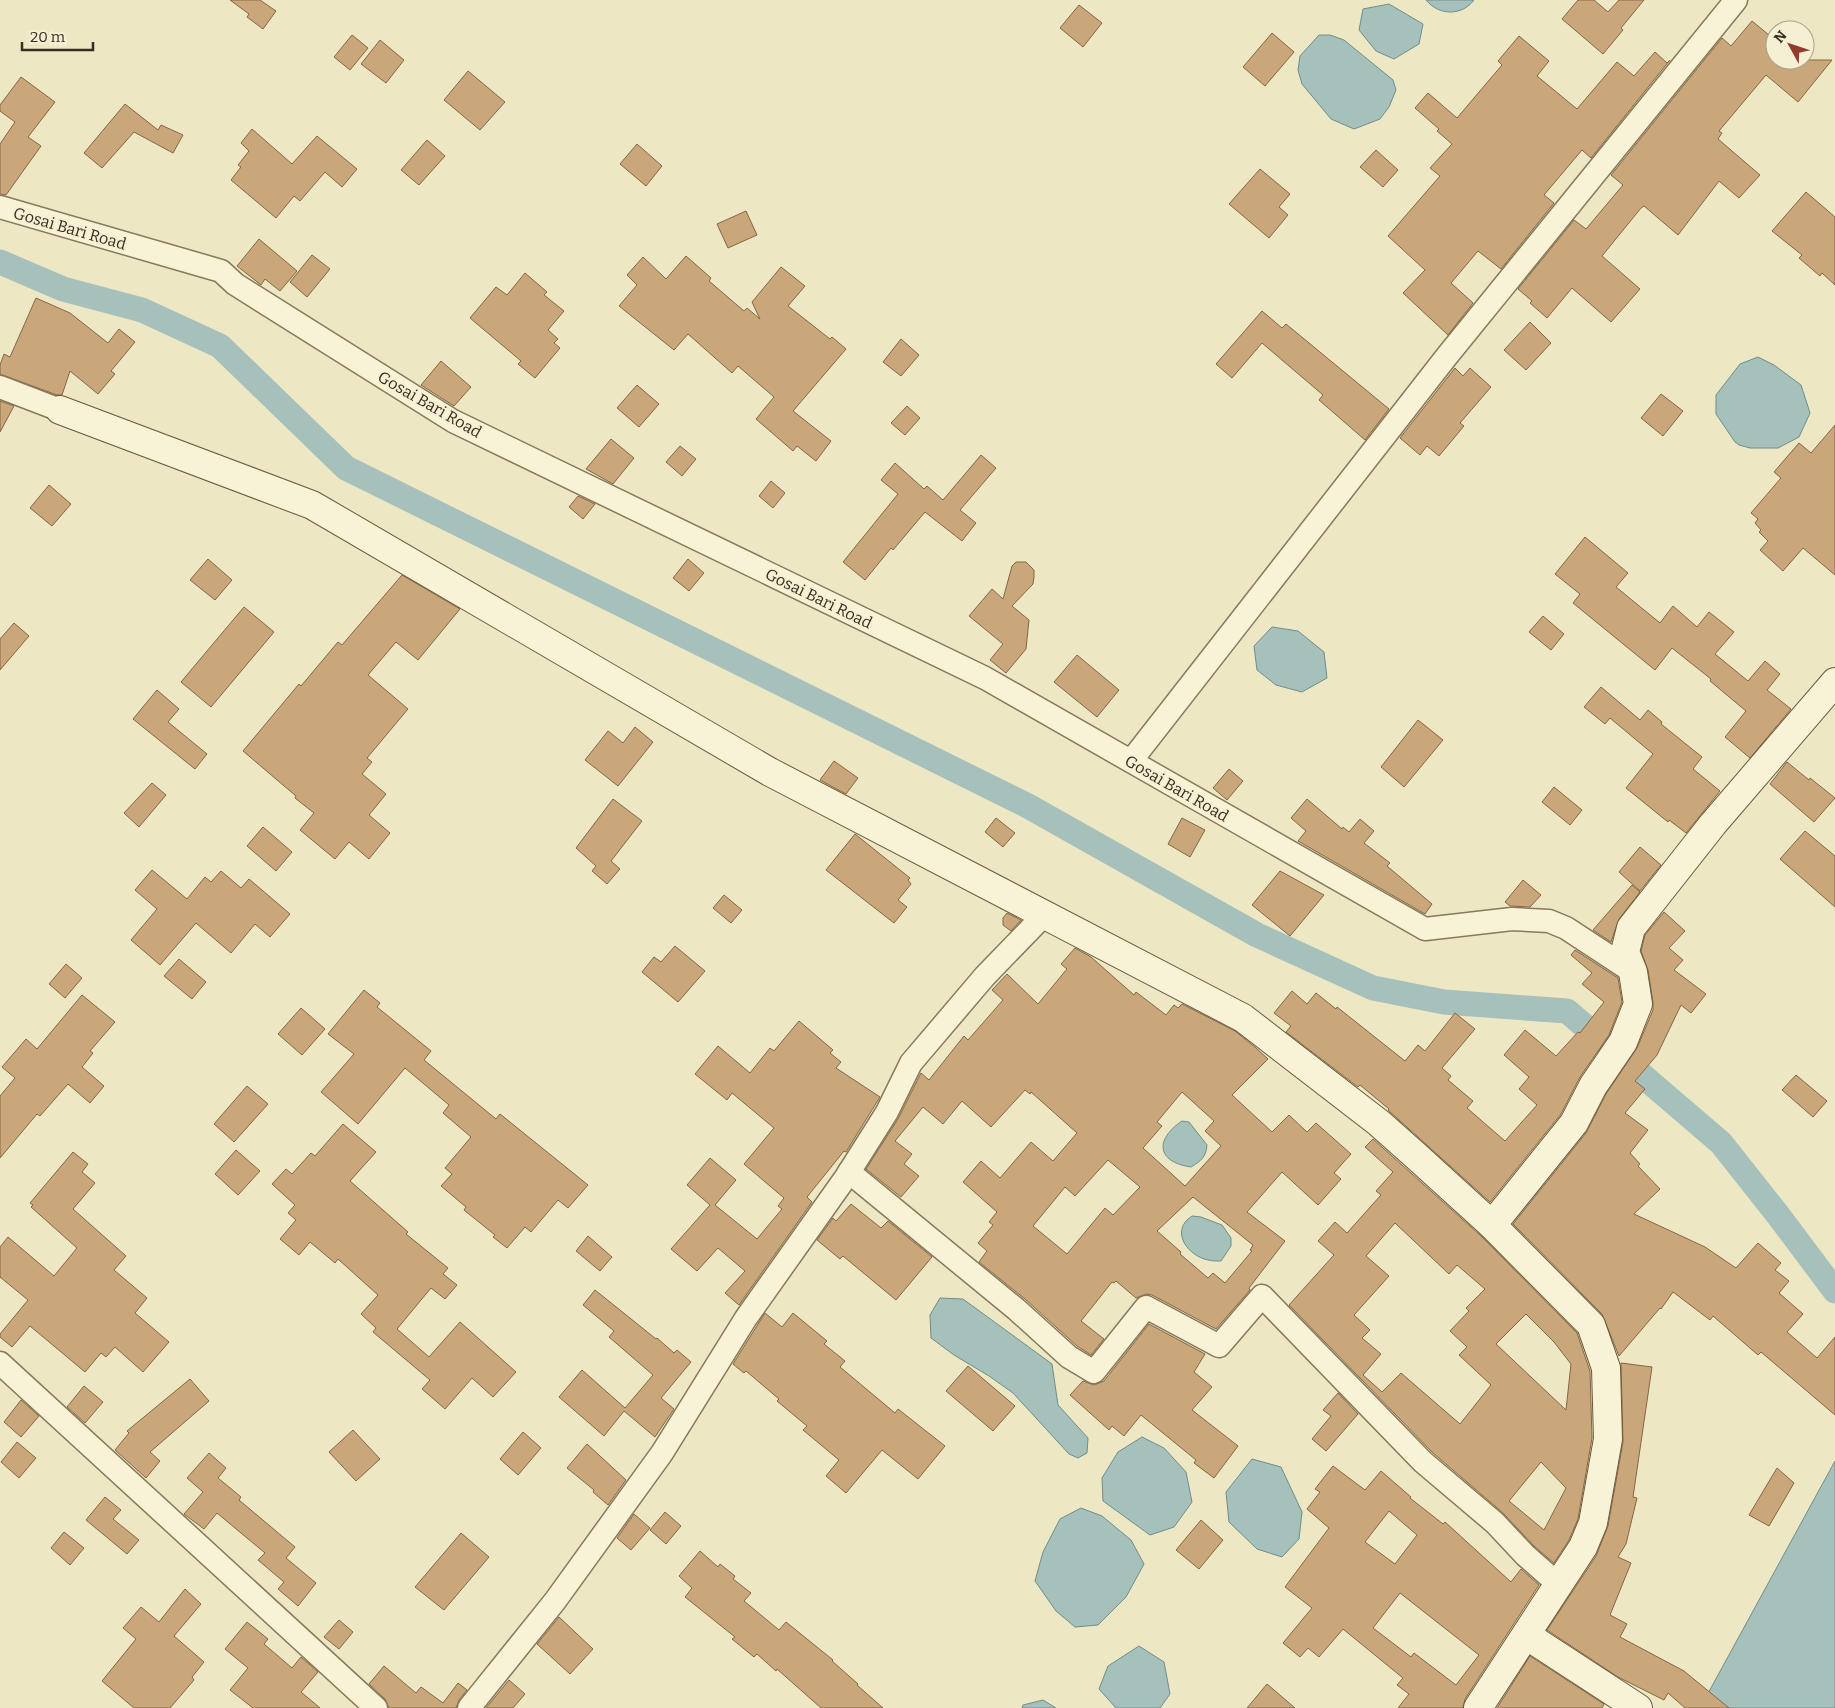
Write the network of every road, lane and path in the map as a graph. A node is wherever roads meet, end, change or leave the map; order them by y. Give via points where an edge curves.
1 (1736, 0) edge
2 (0, 208) edge
3 (0, 387) edge
4 (60, 410) joint
5 (1835, 682) edge
6 (1130, 761) junction
7 (1044, 915) junction
8 (1632, 972) junction
9 (849, 1172) junction
10 (1492, 1225) junction
11 (0, 1363) edge
12 (1558, 1584) junction
13 (1526, 1635) junction
14 (376, 1708) edge
15 (469, 1708) edge
16 (1478, 1708) edge
17 (1638, 1708) edge

1 - 6 street via 1447,356
2 - 6 street, Gosai Bari Road via 221,271 235,284 453,422 985,678
3 - 4 street
4 - 7 street via 312,506 770,772
5 - 8 street via 1713,824 1631,928 1625,952
6 - 8 street, Gosai Bari Road via 1425,929 1512,919 1549,921 1566,928
7 - 9 street via 985,976 911,1063 887,1112
7 - 10 street via 1243,1018 1379,1123
8 - 10 street via 1638,1004 1623,1042 1593,1086 1574,1123
9 - 12 street via 1016,1309 1069,1357 1094,1372 1146,1308 1219,1346 1262,1296 1423,1462 1496,1523
9 - 15 street via 746,1318 662,1453 555,1601
10 - 12 street via 1591,1325 1606,1368 1608,1439 1593,1523 1583,1547
11 - 14 street
12 - 13 street
13 - 16 street
13 - 17 street

